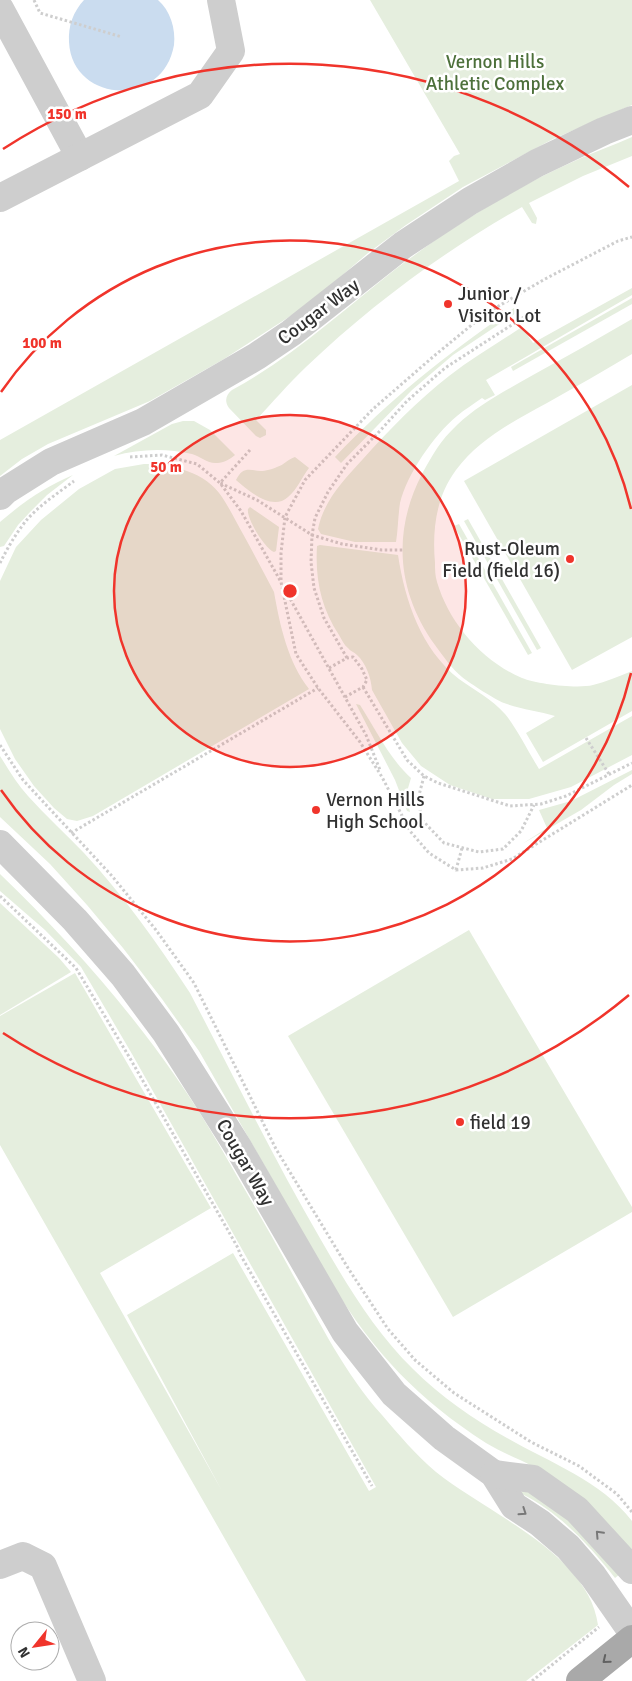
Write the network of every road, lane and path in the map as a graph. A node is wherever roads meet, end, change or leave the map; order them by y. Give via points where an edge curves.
1 (34, 0) edge
2 (221, 0) edge
3 (0, 9) edge
4 (122, 37) dead end
5 (632, 120) edge
6 (80, 157) junction
7 (0, 198) edge
8 (632, 236) edge
9 (524, 317) dead end
10 (250, 450) dead end
11 (124, 459) dead end
12 (76, 480) dead end
13 (220, 482) junction
14 (0, 496) edge
15 (285, 517) junction
16 (312, 535) junction
17 (7, 549) junction
18 (403, 550) dead end
19 (0, 551) edge
20 (0, 563) edge
21 (280, 582) junction
22 (347, 658) junction
23 (329, 668) junction
24 (363, 687) junction
25 (318, 688) junction
26 (345, 697) junction
27 (586, 738) dead end
28 (0, 745) edge
29 (632, 763) edge
30 (609, 774) junction
31 (424, 776) junction
32 (382, 777) junction
33 (632, 785) edge
34 (534, 805) junction
35 (71, 833) junction
36 (0, 844) edge
37 (462, 848) junction
38 (456, 870) junction
39 (0, 896) edge
40 (494, 1474) junction
41 (372, 1486) dead end
42 (632, 1512) edge
43 (0, 1566) edge
44 (632, 1570) edge
45 (625, 1623) edge
46 (632, 1639) edge
47 (92, 1681) edge
48 (532, 1681) edge
49 (580, 1681) edge

1 - 4 path via 40,14
2 - 6 street via 231,51 200,95
3 - 6 street
5 - 14 street, Cougar Way via 537,163 470,201 403,245 257,356 143,422 51,462
6 - 7 street
8 - 15 path via 545,279 485,314 373,408 304,480
9 - 16 path via 446,368 407,401 347,464 315,518
10 - 13 path
11 - 13 path via 162,455 197,464
12 - 17 path via 26,521
13 - 15 path
13 - 21 path via 241,511
15 - 16 path
15 - 21 path
16 - 18 path via 342,544
16 - 22 path via 314,588 324,618
17 - 19 path
17 - 20 path
21 - 23 path
21 - 25 path via 296,654
22 - 23 path
22 - 24 path via 353,657 362,669 367,680
23 - 26 path
24 - 26 path
24 - 31 path via 407,760
25 - 32 path via 360,742
25 - 35 path
26 - 32 path via 366,735
27 - 30 path
28 - 35 path via 23,780
29 - 30 path
30 - 34 path via 566,796
31 - 34 path via 510,806
31 - 37 path via 418,799 422,820 444,844
32 - 38 path via 410,831 429,853
33 - 38 path via 512,858 483,868
34 - 37 path via 521,832 503,849 479,852
35 - 42 path via 119,884 194,983 276,1148 388,1329 414,1360 454,1394 531,1442 579,1466 617,1494
36 - 40 street, Cougar Way via 75,920 123,975 166,1033 238,1147 345,1332 394,1394 444,1438
37 - 38 path
39 - 41 path via 76,968 216,1207
44 -> 40 street, Cougar Way via 577,1510 533,1479
40 -> 45 street, Cougar Way via 514,1506 540,1523 593,1576
43 - 47 street via 23,1556 43,1566
45 - 48 path via 596,1629
46 -> 49 main road

